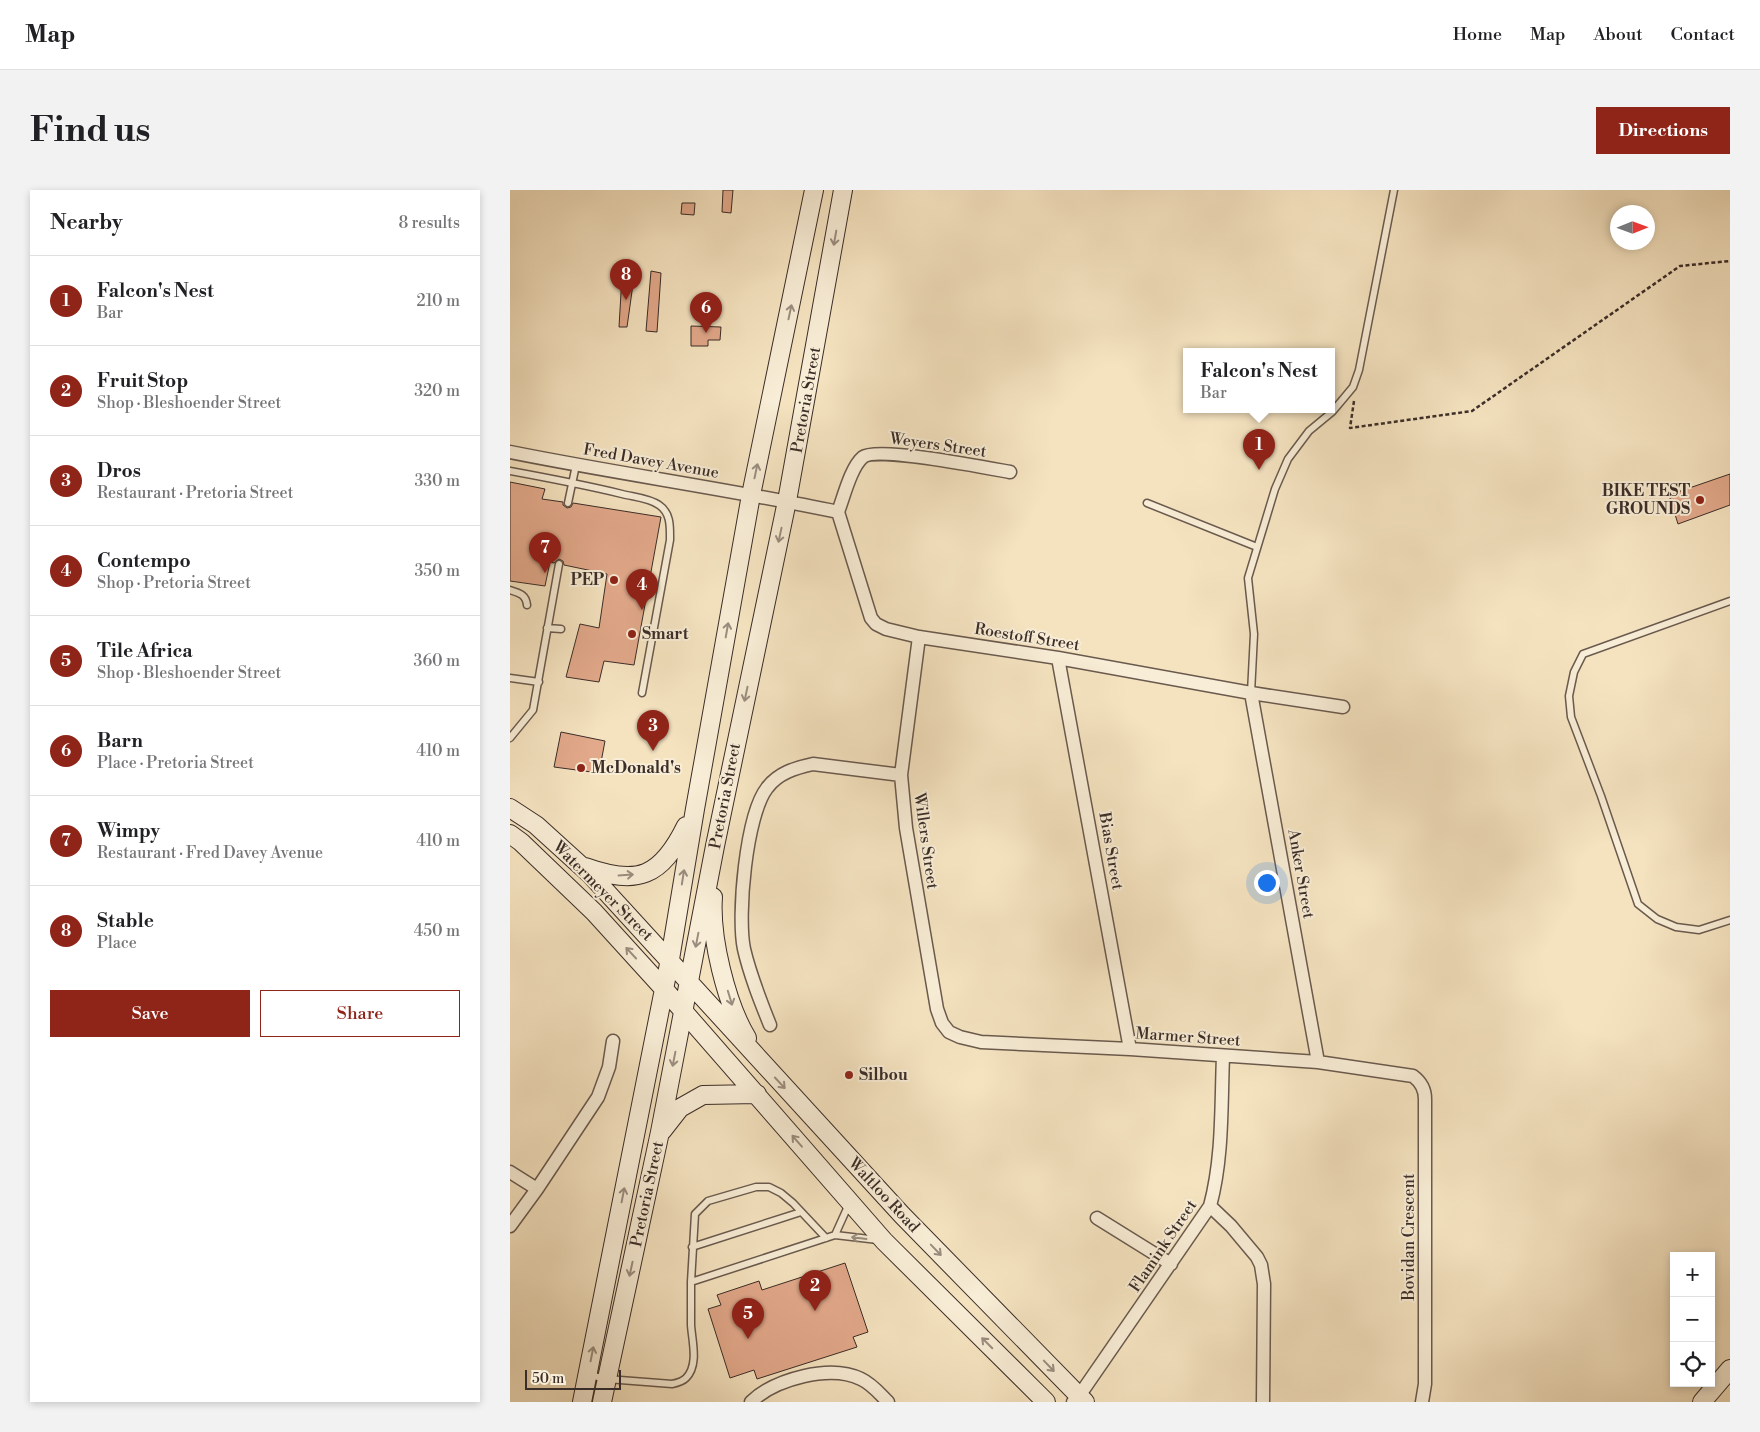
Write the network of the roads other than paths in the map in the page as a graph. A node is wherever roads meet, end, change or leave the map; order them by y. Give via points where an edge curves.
1 (814, 190) edge
2 (843, 190) edge
3 (1394, 190) edge
4 (1335, 408) edge
5 (1331, 413) edge
6 (510, 452) edge
7 (576, 465) junction
8 (510, 472) edge
9 (1010, 472) dead end
10 (572, 482) junction
11 (751, 495) junction
12 (787, 501) junction
13 (568, 503) dead end
14 (1147, 503) dead end
15 (838, 512) junction
16 (1257, 547) junction
17 (559, 564) dead end
18 (510, 590) edge
19 (1730, 601) edge
20 (527, 605) dead end
21 (547, 628) junction
22 (560, 629) dead end
23 (919, 637) junction
24 (1058, 658) junction
25 (510, 678) edge
26 (539, 682) junction
27 (642, 693) dead end
28 (1252, 693) junction
29 (1343, 707) dead end
30 (510, 738) edge
31 (901, 775) junction
32 (513, 809) edge
33 (695, 809) junction
34 (510, 834) edge
35 (714, 846) junction
36 (579, 865) junction
37 (1730, 920) edge
38 (670, 959) junction
39 (689, 981) junction
40 (664, 989) junction
41 (684, 1011) junction
42 (770, 1025) dead end
43 (960, 1038) joint
44 (613, 1041) dead end
45 (1130, 1049) junction
46 (1223, 1056) junction
47 (1318, 1062) junction
48 (763, 1064) junction
49 (1414, 1076) joint
50 (757, 1094) junction
51 (660, 1132) junction
52 (510, 1172) edge
53 (536, 1189) junction
54 (850, 1202) junction
55 (1210, 1206) junction
56 (801, 1212) junction
57 (1097, 1218) dead end
58 (510, 1226) edge
59 (834, 1235) junction
60 (826, 1238) junction
61 (884, 1241) junction
62 (692, 1247) junction
63 (1171, 1264) junction
64 (690, 1282) junction
65 (1730, 1369) edge
66 (588, 1375) junction
67 (607, 1379) junction
68 (1079, 1400) edge
69 (582, 1402) edge
70 (602, 1402) edge
71 (751, 1402) edge
72 (888, 1402) edge
73 (1046, 1402) edge
74 (1263, 1402) edge
75 (1422, 1402) edge
76 (1702, 1402) edge

11 -> 1 main road, Pretoria Street
2 -> 12 main road, Pretoria Street
3 - 4 lane via 1359,370 1353,387
5 - 16 lane via 1309,431 1288,459
6 - 7 street, Fred Davey Avenue
7 - 10 lane
7 - 11 street, Fred Davey Avenue
8 - 10 lane
9 - 15 street, Weyers Street via 899,455 870,454 858,462
10 - 13 lane
10 - 27 lane via 647,500 659,505 667,514 670,540
11 - 12 street, Fred Davey Avenue
33 -> 11 main road, Pretoria Street
12 - 15 street
12 -> 35 main road, Pretoria Street
14 - 16 lane
15 - 23 street, Roestoff Street via 871,618 886,629
16 - 28 lane via 1248,578 1254,634
17 - 21 lane
18 - 20 lane via 522,594
19 - 37 lane via 1583,654 1574,672 1569,696 1571,717 1638,904 1657,919 1676,927 1699,930
21 - 22 lane
21 - 26 lane
23 - 24 street, Roestoff Street
23 - 31 street, Willers Street
24 - 28 street, Roestoff Street
24 - 45 street, Bias Street
25 - 26 lane
26 - 30 lane via 533,710
28 - 29 street, Roestoff Street
28 - 47 street, Anker Street
31 - 42 street via 813,764 778,776 756,806 742,900 744,947 752,981
31 - 43 street, Willers Street via 906,828 936,1009 949,1032
32 - 36 main road, Watermeyer Street via 536,825
36 -> 33 main road via 625,877 649,871 661,865 672,853
38 -> 33 main road, Pretoria Street
40 -> 34 main road, Watermeyer Street via 594,912
35 -> 39 main road, Pretoria Street
35 -> 48 main road via 712,900 718,954 734,1010
36 - 38 main road, Watermeyer Street
38 - 39 main road, Watermeyer Street
38 - 40 main road, Pretoria Street
39 - 41 main road, Pretoria Street
39 - 48 main road, Waltloo Road
40 - 41 main road, Watermeyer Street
66 -> 40 main road, Pretoria Street
41 - 50 main road, Waltloo Road
41 -> 51 main road, Pretoria Street
43 - 45 street, Marmer Street via 981,1042
44 - 53 street via 598,1097
45 - 46 street, Marmer Street
46 - 47 street, Marmer Street
46 - 55 street, Flamink Street via 1219,1155
47 - 49 street, Marmer Street
48 -> 68 main road, Waltloo Road
49 - 75 street, Bovidan Crescent via 1425,1093 1425,1384
50 - 51 main road via 703,1095 680,1108
54 -> 50 main road, Waltloo Road
51 -> 67 main road, Pretoria Street
52 - 53 street
53 - 58 street
54 - 59 lane
54 - 61 main road, Waltloo Road
55 - 63 street, Flamink Street
55 - 74 street via 1231,1226 1261,1265 1264,1284
56 - 60 lane
56 - 62 lane
56 - 62 lane via 781,1193 769,1187 756,1187 708,1200 695,1214
57 - 63 street
59 - 60 lane
61 -> 59 lane
60 - 64 lane
73 -> 61 main road, Waltloo Road
62 - 64 lane
63 - 68 street, Flamink Street
64 - 67 lane via 694,1354 686,1378 672,1384
65 - 76 main road
66 - 67 lane
66 - 69 main road, Pretoria Street
67 - 70 main road, Pretoria Street
71 - 72 street via 778,1384 832,1373 860,1379

